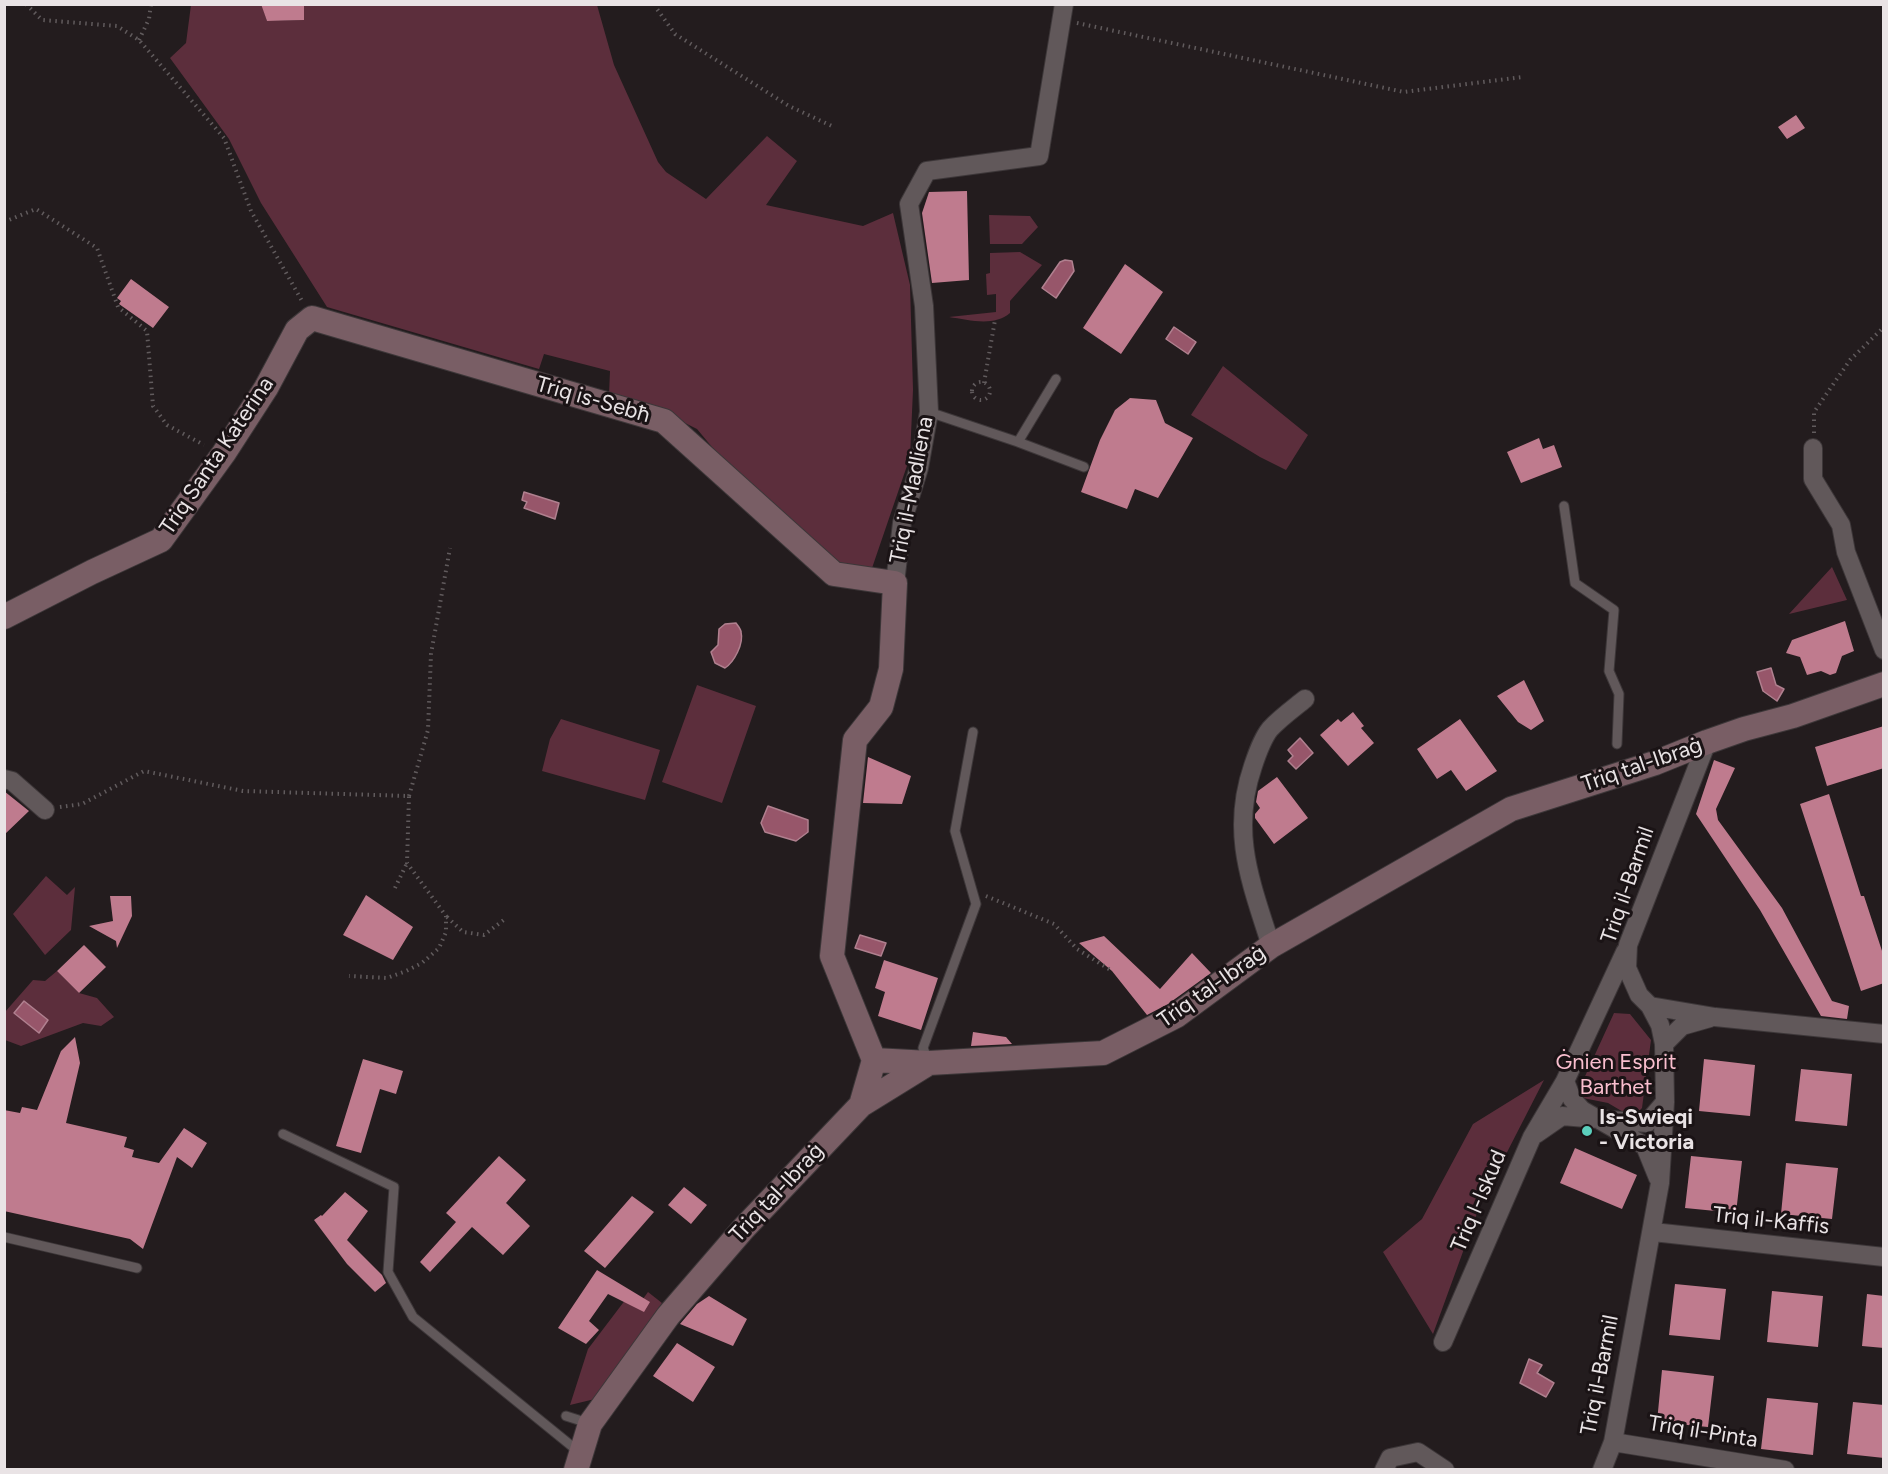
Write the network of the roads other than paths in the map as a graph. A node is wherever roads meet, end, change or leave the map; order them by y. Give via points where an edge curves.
1 (1063, 12) edge
2 (312, 318) joint
3 (1056, 379) dead end
4 (929, 412) junction
5 (1018, 442) junction
6 (1813, 448) road end
7 (1084, 467) dead end
8 (1564, 506) dead end
9 (895, 583) junction
10 (4, 617) edge
11 (1880, 621) edge
12 (1884, 650) edge
13 (1884, 684) edge
14 (1305, 699) dead end
15 (973, 732) dead end
16 (1707, 742) junction
17 (1617, 744) dead end
18 (4, 779) edge
19 (45, 810) road end
20 (1628, 945) junction
21 (1271, 946) junction
22 (1644, 1000) junction
23 (1602, 1004) junction
24 (1715, 1017) junction
25 (1884, 1034) edge
26 (1664, 1044) junction
27 (874, 1060) junction
28 (929, 1063) junction
29 (1565, 1081) junction
30 (1665, 1102) junction
31 (861, 1105) junction
32 (1602, 1120) junction
33 (283, 1134) dead end
34 (1532, 1137) junction
35 (1660, 1183) junction
36 (1653, 1232) junction
37 (4, 1237) edge
38 (1884, 1257) edge
39 (137, 1268) dead end
40 (1443, 1342) dead end
41 (566, 1416) dead end
42 (590, 1424) junction
43 (1613, 1442) junction
44 (579, 1461) edge
45 (1384, 1470) edge
46 (1445, 1470) edge
47 (1602, 1470) edge
48 (1785, 1470) edge

1 - 4 street, Triq il-Madliena via 1039,156 927,171 909,204 924,306
2 - 9 main road, Triq is-Sebħ via 664,421 834,574
2 - 10 main road, Triq Santa Katerina via 297,330 224,453 161,540
3 - 5 lane
4 - 5 lane
4 - 9 street, Triq il-Madliena via 919,468 902,524
5 - 7 lane
6 - 11 street via 1813,479 1841,525 1846,552
8 - 17 lane via 1575,583 1614,610 1609,671 1619,694
9 - 27 main road, Triq il-Madliena via 891,669 881,707 855,740 832,956
11 - 12 street
13 - 16 main road, Triq tal-Ibraġ
14 - 21 street via 1269,730 1249,776 1242,814 1242,842 1250,881
15 - 28 lane via 955,831 976,904 923,1048
16 - 20 street, Triq il-Barmil
16 - 21 main road, Triq tal-Ibraġ via 1655,763 1511,809
18 - 19 street via 12,781
20 - 22 street, Triq il-Barmil via 1627,968
20 - 23 street, Triq l-Iskud
21 - 28 main road, Triq tal-Ibraġ via 1176,1016 1103,1053
22 - 23 street via 1625,992
22 - 24 street
22 - 26 street, Triq il-Barmil via 1660,1025
23 - 29 street, Triq l-Iskud
24 - 25 street
24 - 26 street via 1682,1026
26 - 30 street, Triq il-Barmil
27 - 28 main road
27 - 31 main road
28 - 31 main road, Triq tal-Ibraġ
29 - 32 street via 1572,1100
29 - 34 street, Triq l-Iskud
30 - 32 street via 1647,1123
30 - 35 street, Triq il-Barmil
31 - 42 main road, Triq tal-Ibraġ via 744,1228 668,1316
32 - 34 street via 1562,1116
32 - 35 street via 1645,1146
33 - 44 lane via 394,1187 388,1272 413,1317
34 - 40 street, Triq l-Iskud
35 - 36 street, Triq il-Barmil
36 - 38 street, Triq il-Kaffis
36 - 43 street, Triq il-Barmil
37 - 39 lane
41 - 42 lane
42 - 44 main road, Triq tal-Ibraġ
43 - 47 street, Triq il-Barmil
43 - 48 street, Triq il-Pinta
45 - 46 street via 1390,1458 1418,1452

